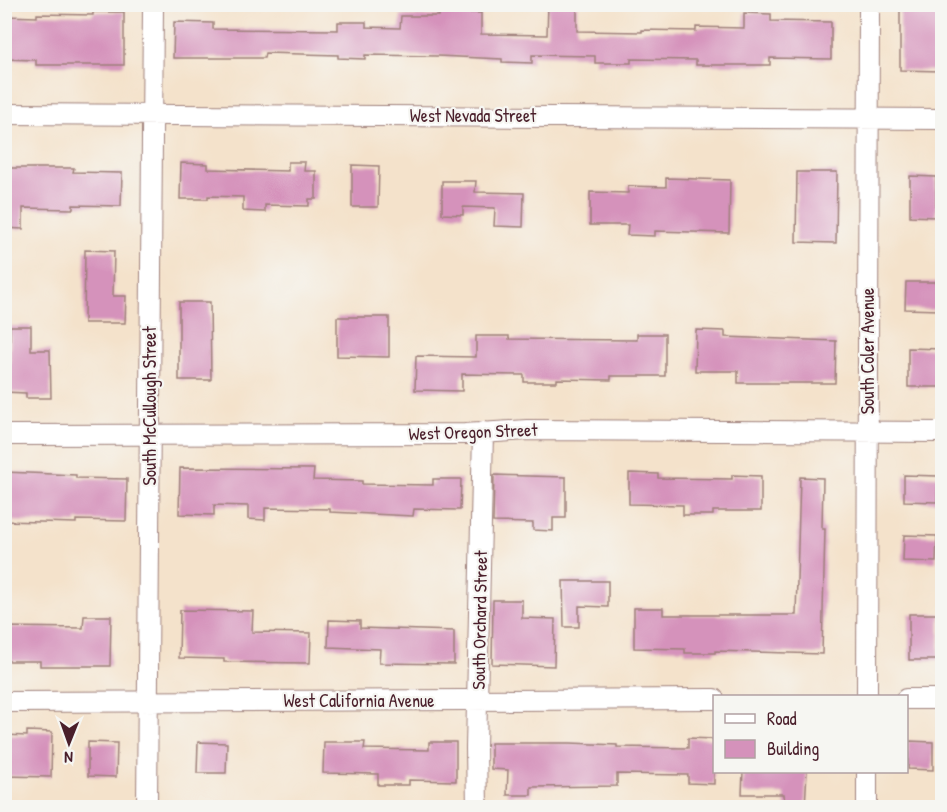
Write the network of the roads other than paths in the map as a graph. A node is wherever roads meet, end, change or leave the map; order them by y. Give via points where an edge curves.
1 (153, 4) edge
2 (869, 4) edge
3 (4, 114) edge
4 (152, 114) junction
5 (869, 119) junction
6 (942, 119) edge
7 (868, 431) junction
8 (483, 432) junction
9 (942, 432) edge
10 (150, 434) junction
11 (4, 435) edge
12 (867, 695) edge
13 (713, 699) edge
14 (908, 699) edge
15 (942, 699) edge
16 (478, 700) junction
17 (4, 702) edge
18 (147, 702) junction
19 (867, 773) edge
20 (147, 807) edge
21 (477, 807) edge
22 (867, 807) edge

1 - 4 street, South McCullough Street
2 - 5 street, South Coler Avenue
3 - 4 street, West Nevada Street
4 - 5 street, West Nevada Street
4 - 10 street, South McCullough Street
5 - 6 street, West Nevada Street
5 - 7 street, South Coler Avenue
7 - 8 street, West Oregon Street
7 - 9 street, West Oregon Street
7 - 12 street, South Coler Avenue
8 - 10 street, West Oregon Street
8 - 16 street, South Orchard Street
10 - 11 street, West Oregon Street
10 - 18 street, South McCullough Street
13 - 16 street, West California Avenue
14 - 15 street
16 - 18 street, West California Avenue
16 - 21 street, South Orchard Street
17 - 18 street, West California Avenue
18 - 20 street, South McCullough Street
19 - 22 street

